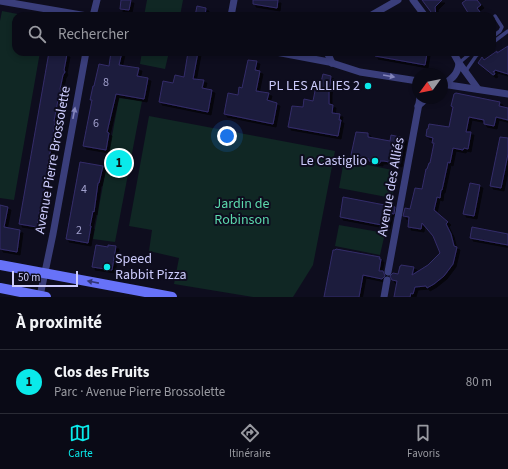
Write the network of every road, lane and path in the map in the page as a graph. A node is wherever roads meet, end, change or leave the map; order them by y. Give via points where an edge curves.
1 (0, 0) edge
2 (97, 0) edge
3 (234, 0) edge
4 (398, 0) edge
5 (413, 0) edge
6 (65, 12) edge
7 (95, 12) edge
8 (231, 12) edge
9 (377, 12) edge
10 (422, 12) edge
11 (496, 18) edge
12 (508, 31) edge
13 (496, 34) edge
14 (496, 40) edge
15 (85, 56) edge
16 (296, 56) edge
17 (329, 56) edge
18 (455, 56) edge
19 (467, 56) edge
20 (476, 56) edge
21 (332, 63) junction
22 (459, 63) junction
23 (465, 72) junction
24 (412, 80) edge
25 (448, 81) edge
26 (448, 86) edge
27 (478, 89) junction
28 (508, 94) edge
29 (420, 104) edge
30 (418, 106) joint
31 (0, 265) edge
32 (45, 273) junction
33 (0, 288) edge
34 (43, 296) edge
35 (172, 297) edge
36 (384, 297) edge

1 - 6 street
2 - 7 street
3 - 8 street
4 - 9 street
5 - 10 street
11 - 13 lane via 502,27
12 - 14 lane
32 -> 15 street, Avenue Pierre Brossolette
16 - 21 street
17 - 21 street
18 - 22 street
19 - 22 lane
20 - 23 lane
21 -> 24 street via 360,72
22 - 23 street
22 - 25 street via 455,75
23 - 27 street
26 - 27 street
27 - 28 street
29 - 30 street
30 - 36 street, Avenue des Alliés
31 - 32 main road
32 - 34 street, Avenue Pierre Brossolette
35 -> 32 main road
33 - 34 main road

